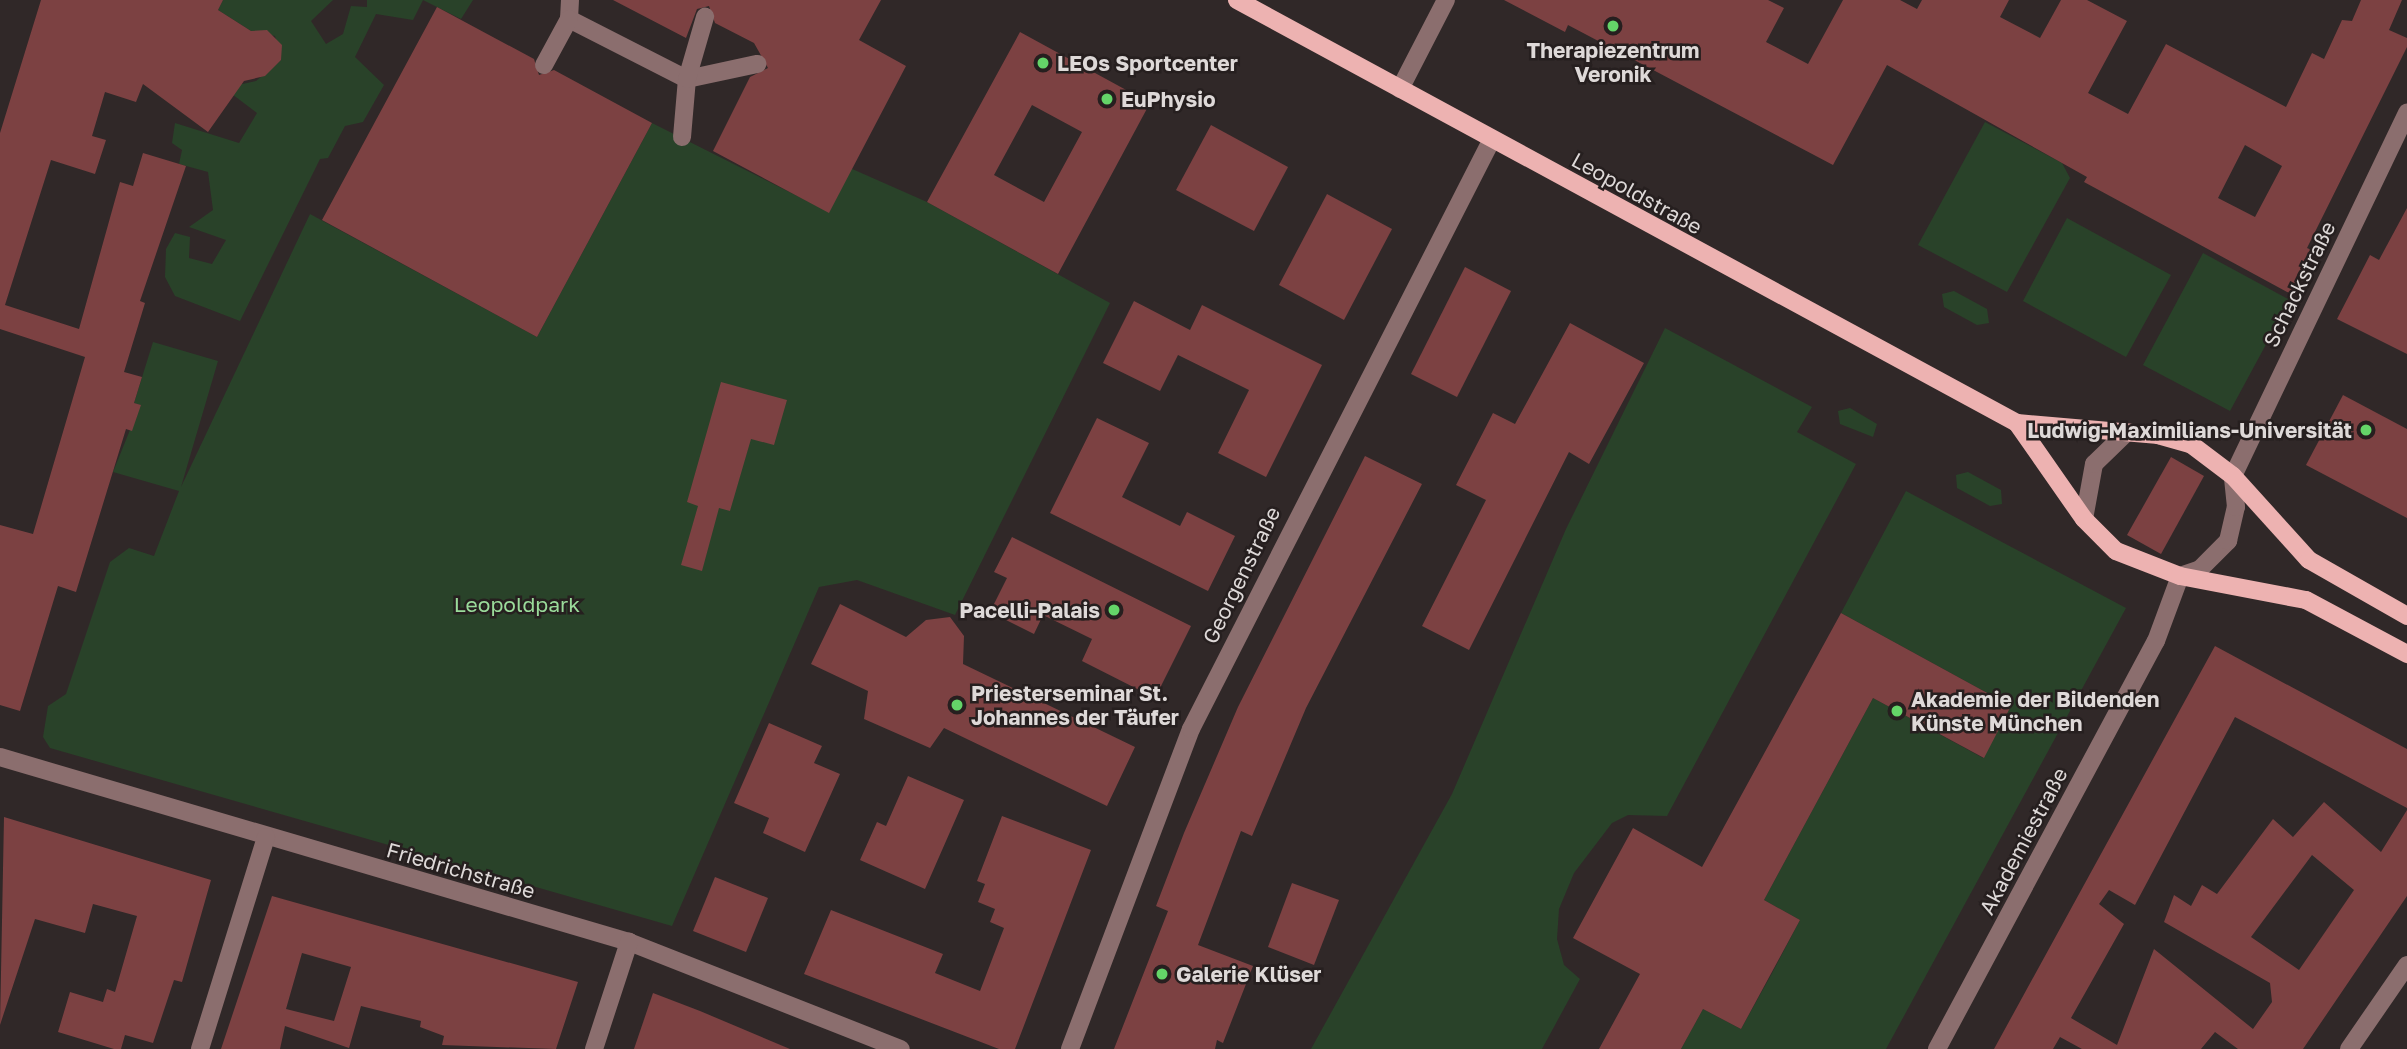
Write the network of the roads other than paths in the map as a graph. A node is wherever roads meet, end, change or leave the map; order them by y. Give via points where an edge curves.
1 (570, 0) edge
2 (1237, 0) edge
3 (1446, 0) edge
4 (705, 17) dead end
5 (569, 19) junction
6 (757, 64) dead end
7 (544, 65) dead end
8 (687, 79) junction
9 (1400, 89) junction
10 (2407, 113) edge
11 (682, 137) dead end
12 (1492, 139) junction
13 (2017, 423) junction
14 (2127, 432) junction
15 (2232, 476) junction
16 (2084, 519) junction
17 (2180, 576) junction
18 (2407, 616) edge
19 (2407, 654) edge
20 (0, 757) edge
21 (266, 837) junction
22 (629, 942) junction
23 (2407, 965) edge
24 (200, 1049) edge
25 (594, 1049) edge
26 (901, 1049) edge
27 (1070, 1049) edge
28 (1937, 1049) edge
29 (2348, 1049) edge

1 - 5 street
2 - 9 main road, Leopoldstraße
3 - 9 street
4 - 8 street
5 - 7 street
5 - 8 street
6 - 8 street
8 - 11 street
9 - 12 main road, Leopoldstraße
10 - 15 street, Schackstraße
12 - 13 main road, Leopoldstraße
12 - 27 street, Georgenstraße via 1191,729
13 - 14 main road, Leopoldstraße
13 - 16 main road, Leopoldstraße
14 - 15 main road, Leopoldstraße via 2192,445
14 - 16 street via 2094,464
15 - 17 street via 2236,506 2228,541 2206,564
15 - 18 main road, Leopoldstraße via 2309,560
16 - 17 main road, Leopoldstraße via 2116,551
17 - 19 main road, Leopoldstraße via 2306,600
17 - 28 street, Akademiestraße via 2156,641
20 - 21 street, Friedrichstraße
21 - 22 street, Friedrichstraße
21 - 24 street
22 - 25 street
22 - 26 street, Friedrichstraße
23 - 29 street

